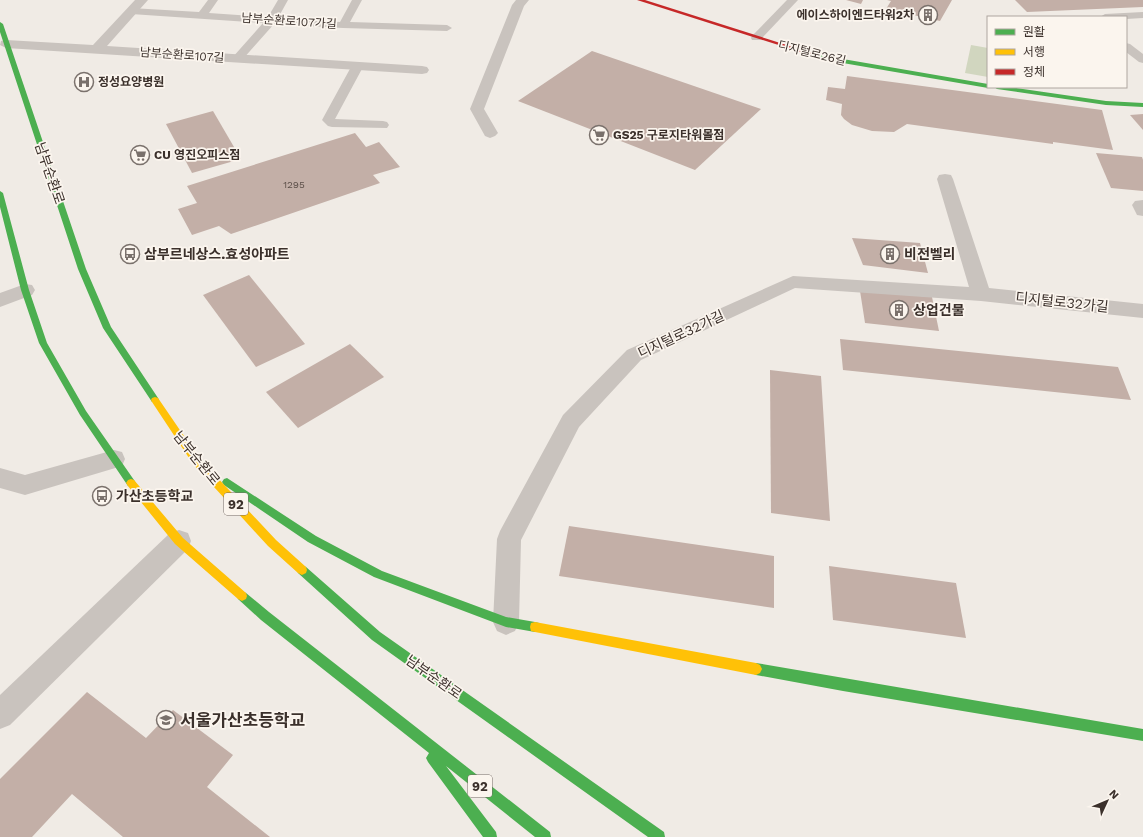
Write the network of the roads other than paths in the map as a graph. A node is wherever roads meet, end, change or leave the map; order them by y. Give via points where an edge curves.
1 (142, 0) edge
2 (213, 0) edge
3 (283, 0) edge
4 (357, 0) edge
5 (523, 0) edge
6 (640, 0) edge
7 (793, 0) edge
8 (131, 11) junction
9 (1143, 15) edge
10 (202, 16) junction
11 (1124, 16) edge
12 (271, 20) junction
13 (0, 24) edge
14 (343, 25) junction
15 (447, 28) dead end
16 (756, 38) junction
17 (6, 44) junction
18 (1127, 47) edge
19 (97, 50) junction
20 (238, 58) junction
21 (1143, 60) edge
22 (357, 67) junction
23 (422, 70) dead end
24 (987, 86) edge
25 (1004, 88) edge
26 (1143, 104) edge
27 (383, 125) dead end
28 (490, 133) dead end
29 (945, 179) dead end
30 (1, 203) edge
31 (1143, 205) edge
32 (1143, 211) edge
33 (25, 290) junction
34 (981, 294) junction
35 (0, 300) edge
36 (1143, 311) edge
37 (114, 458) junction
38 (196, 461) junction
39 (0, 478) edge
40 (179, 541) junction
41 (506, 622) junction
42 (0, 715) edge
43 (414, 735) junction
44 (1143, 735) edge
45 (491, 837) edge
46 (545, 837) edge
47 (659, 837) edge

1 - 8 street
2 - 10 lane
3 - 12 lane
4 - 14 lane
5 - 28 street via 518,5 478,109
6 - 16 main road, 디지털로26길
7 - 16 lane
8 - 10 lane, 남부순환로107가길
8 - 19 street
9 - 11 lane
10 - 12 lane, 남부순환로107가길
12 - 14 lane, 남부순환로107가길
12 - 20 lane
13 - 17 main road, 남부순환로 / 92
14 - 15 lane, 남부순환로107가길
16 - 24 main road, 디지털로26길 via 837,60
17 - 19 street, 남부순환로107길
17 - 38 main road, 남부순환로 / 92 via 82,269 106,328
18 - 21 lane
19 - 20 street, 남부순환로107길
20 - 22 street, 남부순환로107길
22 - 23 street, 남부순환로107길
22 - 27 lane via 328,120 332,123
25 - 26 main road via 1106,103
29 - 34 street
30 - 33 main road, 92
31 - 32 street
33 - 35 street
33 - 37 main road, 92 via 44,343 83,413
34 - 36 street, 디지털로32가길
34 - 41 street, 디지털로32가길 via 793,282 634,355 571,421 509,539
37 - 39 street via 25,485
37 - 40 main road, 92
38 - 41 main road via 312,539 378,574
38 - 47 main road, 남부순환로 / 92 via 272,543 376,636
40 - 42 street
40 - 43 main road, 92 via 265,616
41 - 44 main road via 843,685
43 - 45 main road
43 - 46 main road, 92

